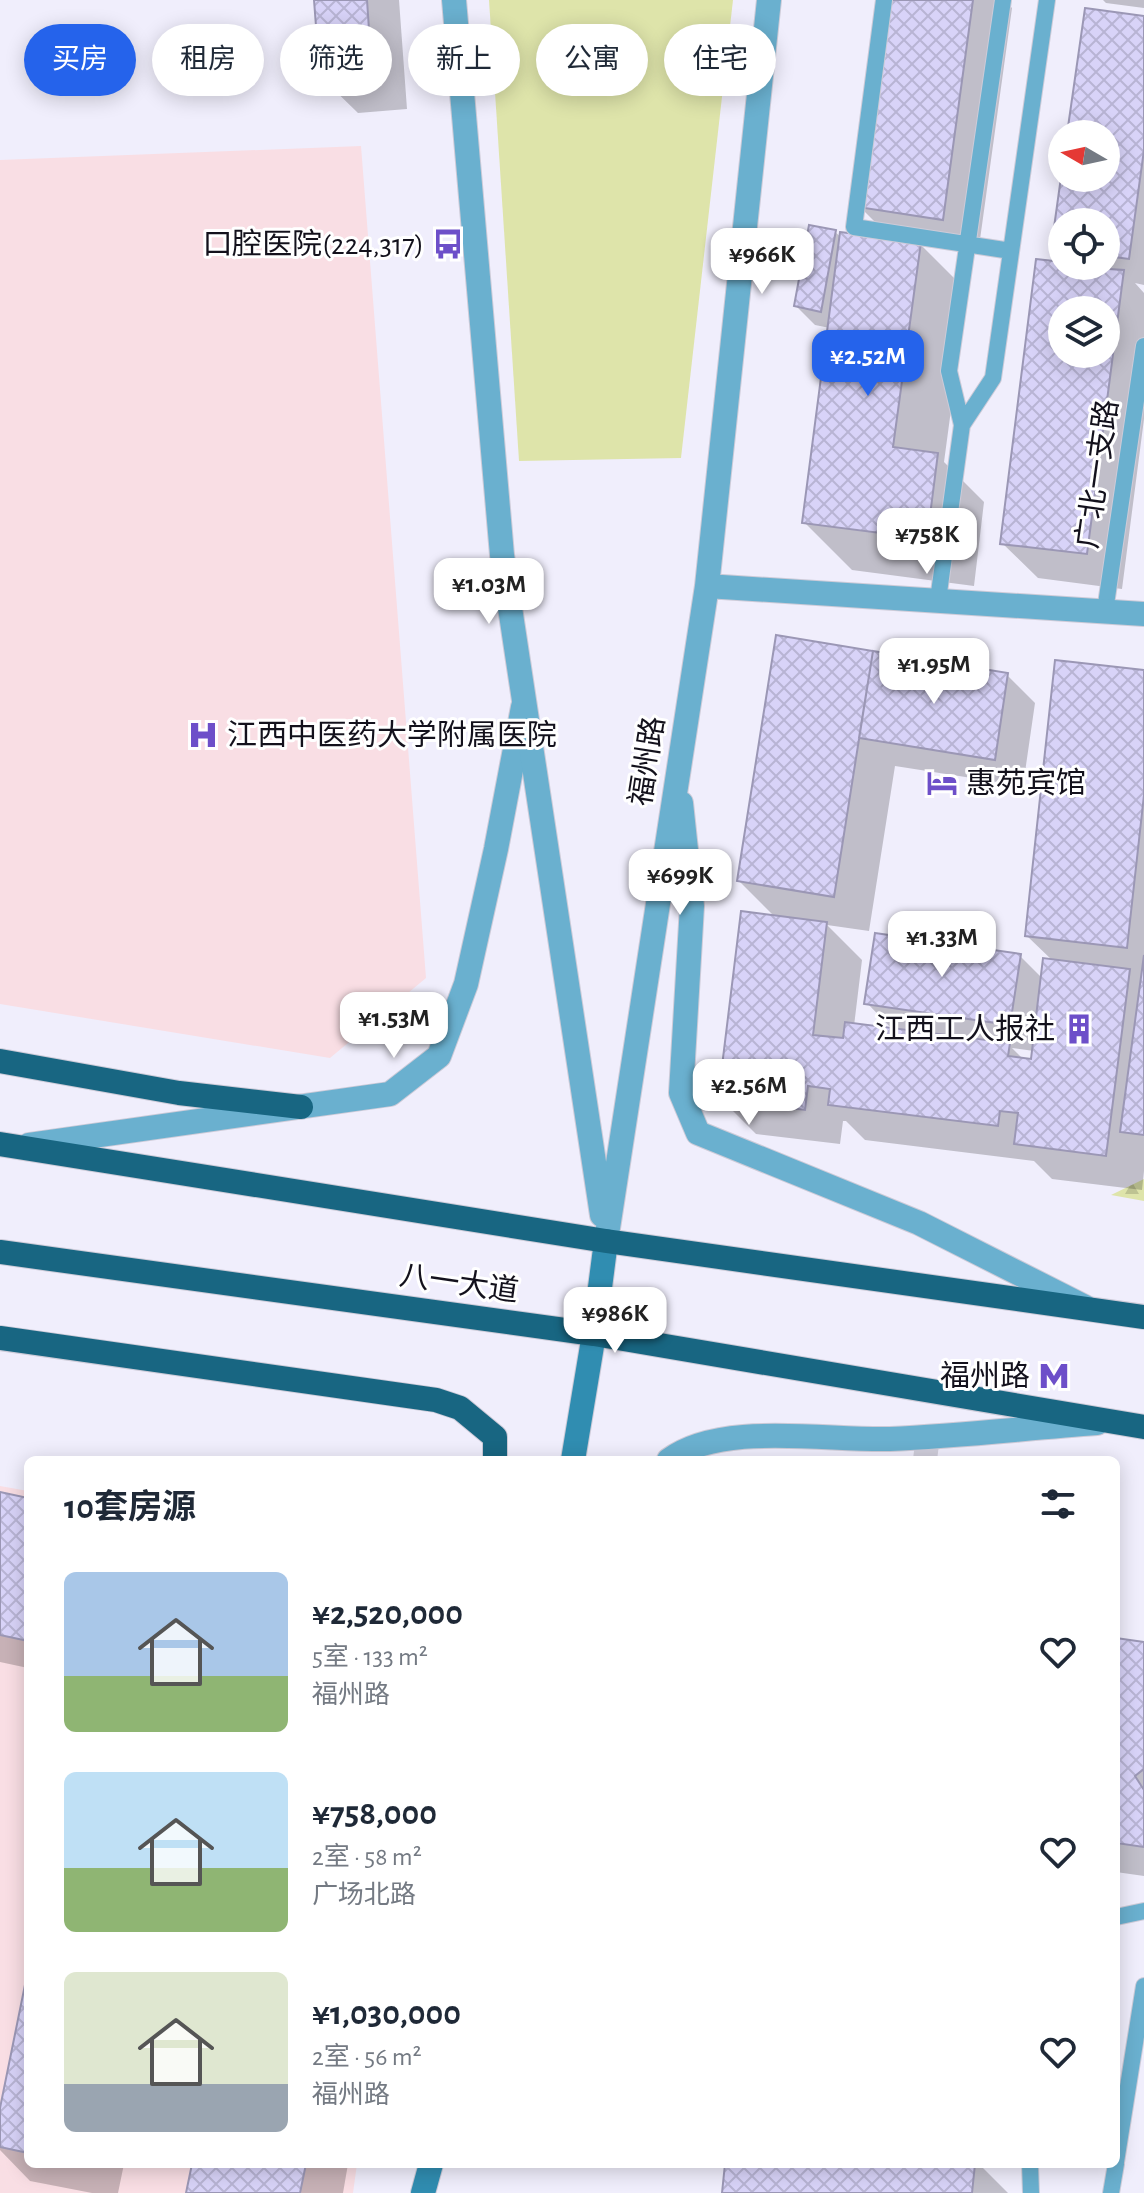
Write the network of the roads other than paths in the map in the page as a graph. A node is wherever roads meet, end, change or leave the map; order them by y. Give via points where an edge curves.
1 (454, 0) edge
2 (769, 0) edge
3 (884, 0) edge
4 (1003, 0) edge
5 (1047, 0) edge
6 (967, 245) junction
7 (1011, 251) junction
8 (1144, 346) edge
9 (962, 425) junction
10 (707, 586) junction
11 (938, 600) junction
12 (1105, 611) junction
13 (1144, 614) edge
14 (524, 700) junction
15 (678, 769) junction
16 (0, 1061) edge
17 (301, 1107) junction
18 (9, 1145) edge
19 (606, 1241) junction
20 (0, 1252) edge
21 (1090, 1310) junction
22 (1144, 1317) edge
23 (594, 1334) junction
24 (0, 1338) edge
25 (1109, 1422) junction
26 (1144, 1427) edge
27 (495, 1456) edge
28 (574, 1456) edge
29 (674, 1456) edge
30 (1144, 1911) edge
31 (1120, 1916) edge
32 (1144, 1986) edge
33 (1120, 2138) edge
34 (430, 2168) edge
35 (1030, 2168) edge
36 (1115, 2168) edge
37 (423, 2193) edge
38 (1031, 2193) edge
39 (1111, 2193) edge

1 - 14 street via 502,555
2 - 10 street, 福州路
3 - 6 lane via 854,227
4 - 6 lane
5 - 7 lane
6 - 7 lane
6 - 9 lane via 949,371
7 - 9 lane via 993,378
8 - 12 lane, 广北一支路
9 - 11 lane
10 - 11 street
10 - 15 street, 福州路
11 - 12 street
12 - 13 street
14 - 17 street via 466,984 439,1056 390,1094
14 - 19 street
15 - 19 street, 福州路
15 - 21 street via 692,906 681,1093 698,1133 919,1223
16 - 17 highway via 179,1093
17 - 18 street
18 - 19 highway
19 - 21 highway
19 - 23 main road
20 - 23 highway, 八一大道
21 - 22 highway
23 - 25 highway, 八一大道
23 - 28 main road
24 - 27 highway via 436,1400 460,1408 495,1437
25 - 26 highway, 八一大道
25 - 29 street via 889,1439 735,1436
30 - 31 lane
32 - 33 lane
34 - 37 main road
35 - 38 lane
36 - 39 lane

